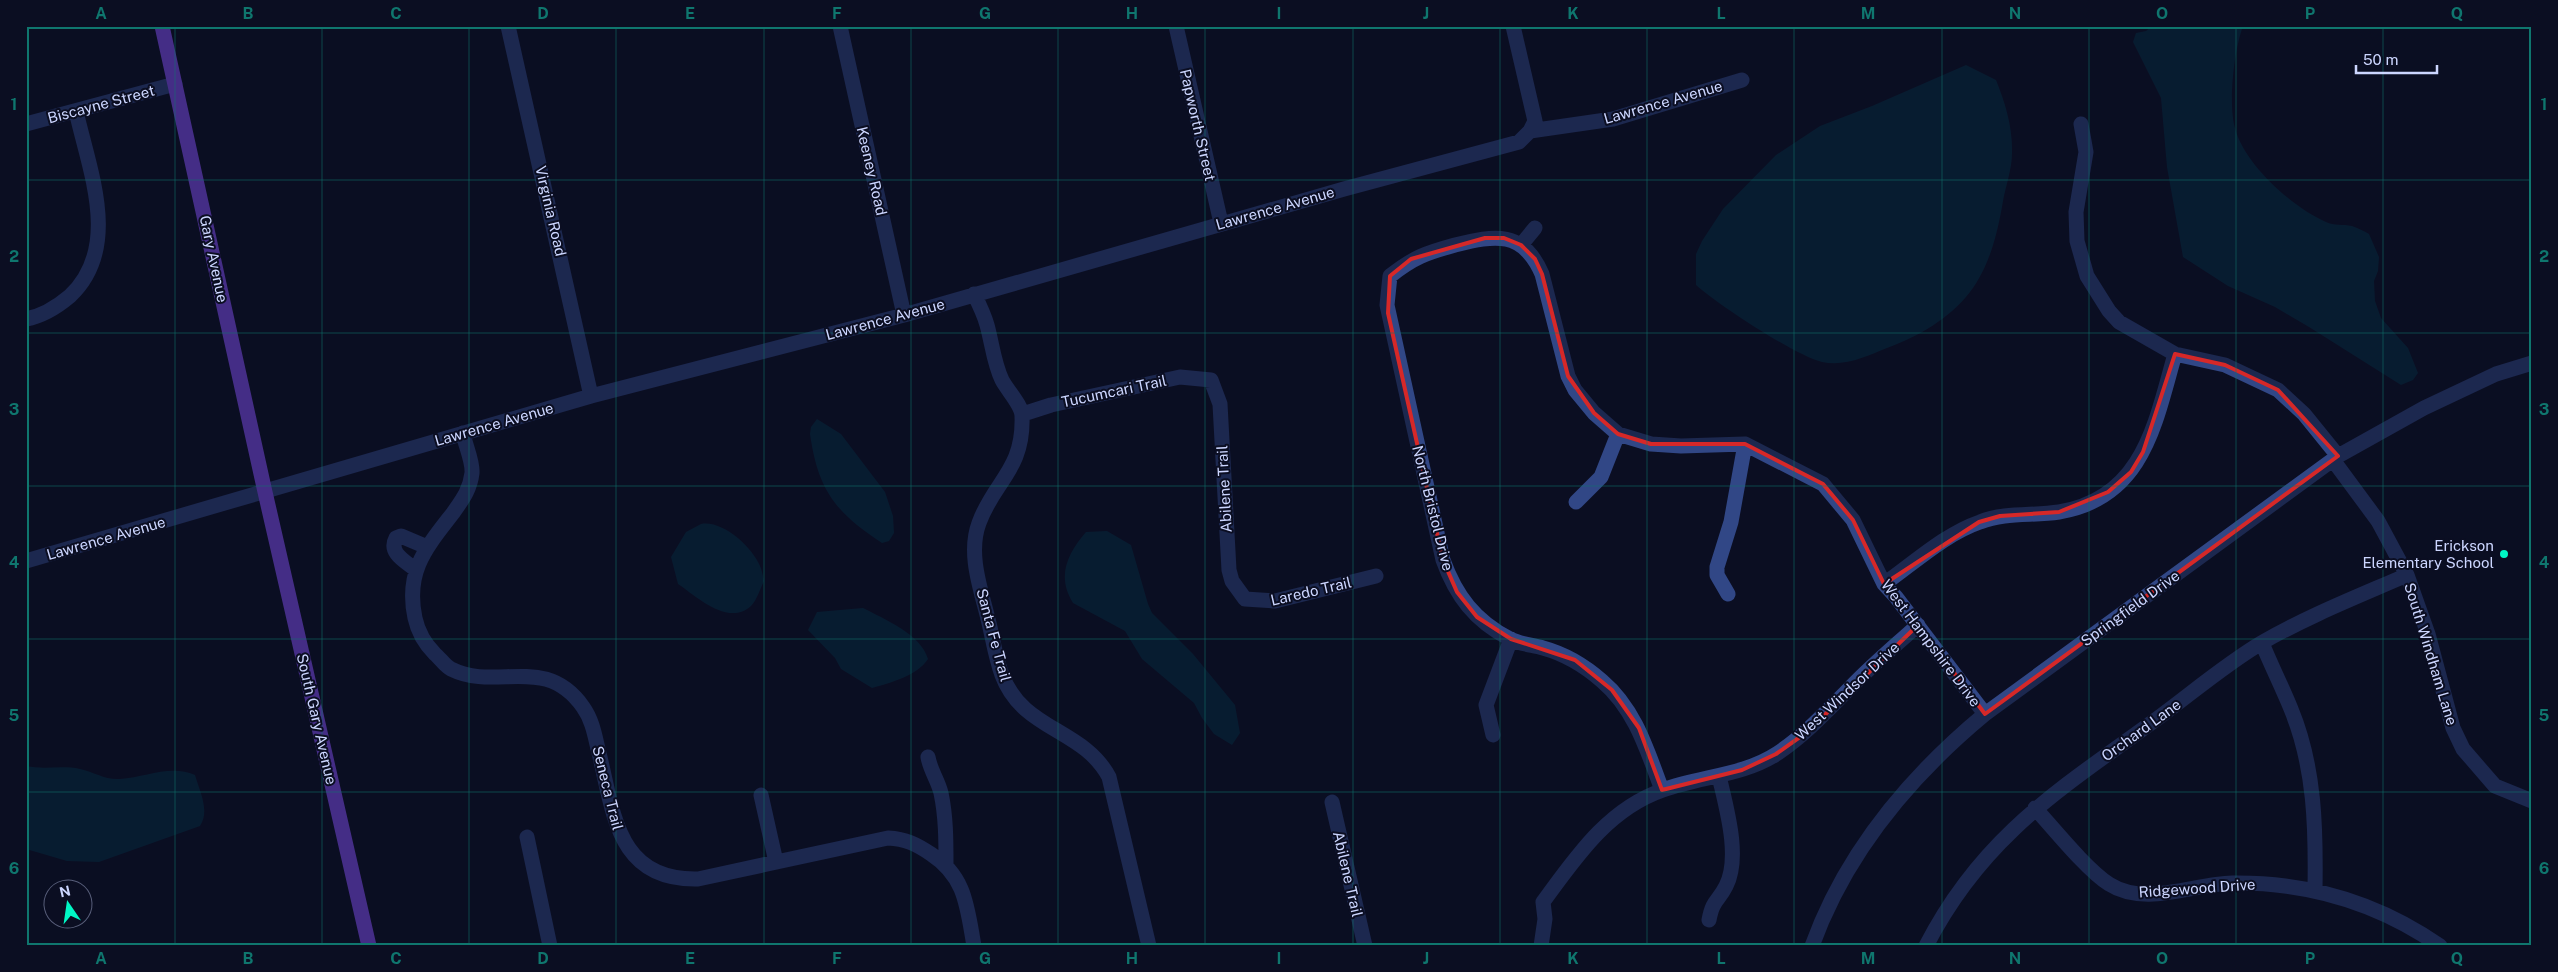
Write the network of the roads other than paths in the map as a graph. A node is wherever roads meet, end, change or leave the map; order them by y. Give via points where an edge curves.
1 (162, 26) edge
2 (508, 26) edge
3 (840, 26) edge
4 (1176, 26) edge
5 (1513, 26) edge
6 (1742, 80) dead end
7 (175, 84) junction
8 (76, 110) junction
9 (26, 124) edge
10 (2081, 124) dead end
11 (1530, 131) junction
12 (1221, 224) junction
13 (1535, 228) dead end
14 (1521, 245) junction
15 (974, 294) junction
16 (904, 315) junction
17 (26, 319) edge
18 (2174, 354) junction
19 (2532, 363) edge
20 (1206, 380) joint
21 (591, 396) junction
22 (1023, 414) junction
23 (463, 433) junction
24 (1618, 434) junction
25 (1745, 444) junction
26 (2336, 458) junction
27 (265, 492) junction
28 (1576, 502) dead end
29 (427, 547) junction
30 (26, 561) edge
31 (416, 570) junction
32 (2407, 574) junction
33 (1376, 576) dead end
34 (1884, 584) junction
35 (1728, 594) dead end
36 (1245, 600) joint
37 (1918, 625) junction
38 (1511, 639) junction
39 (2262, 643) junction
40 (1985, 714) junction
41 (1493, 735) dead end
42 (928, 757) dead end
43 (1719, 776) junction
44 (1662, 790) junction
45 (761, 795) dead end
46 (2532, 801) edge
47 (1332, 802) dead end
48 (2034, 808) junction
49 (527, 837) dead end
50 (776, 862) junction
51 (946, 864) junction
52 (2315, 890) junction
53 (1709, 920) dead end
54 (369, 946) edge
55 (550, 946) edge
56 (974, 946) edge
57 (1149, 946) edge
58 (1365, 946) edge
59 (1541, 946) edge
60 (1812, 946) edge
61 (1926, 946) edge
62 (2440, 946) edge

1 - 7 main road, Gary Avenue
2 - 21 street, Virginia Road
3 - 16 street, Keeney Road
4 - 12 street, Papworth Street
5 - 11 street via 1535,121
6 - 11 street, Lawrence Avenue via 1613,119
7 - 8 street, Biscayne Street
7 - 27 main road, Gary Avenue
8 - 9 street, Biscayne Street
8 - 17 street via 98,210 99,241 90,271 74,292 57,306
10 - 18 street, South Windham Lane via 2086,152 2076,224 2087,276 2119,322
11 - 12 street, Lawrence Avenue via 1519,142
12 - 15 street, Lawrence Avenue
13 - 14 street
14 - 24 street, West Hampshire Drive via 1535,259 1542,274 1561,358 1571,383 1583,402
14 - 38 street, North Bristol Drive via 1504,238 1485,238 1411,259 1390,276 1388,313 1443,560 1451,583 1477,617
15 - 16 street, Lawrence Avenue
15 - 22 street via 987,323 1001,379
16 - 21 street, Lawrence Avenue
18 - 26 street, South Windham Lane via 2230,366 2278,390 2304,414
18 - 34 street via 2155,423 2143,452 2131,472 2108,492 2059,512 2000,516 1979,522 1952,536
19 - 26 street, Springfield Drive via 2496,374 2424,408
20 - 22 street, Tucumcari Trail via 1180,377 1050,405
20 - 36 street, Abilene Trail via 1211,380 1220,404 1229,570 1232,581
21 - 23 street, Lawrence Avenue
22 - 57 street, Santa Fe Trail via 1020,444 1013,466 982,514 975,536 975,562 999,665 1008,688 1021,707 1094,755 1104,767 1112,783
23 - 27 street, Lawrence Avenue
23 - 29 street, Seneca Trail via 472,472 467,494
24 - 25 street, West Hampshire Drive via 1665,446
24 - 28 street via 1601,476
25 - 34 street, West Hampshire Drive via 1823,484 1835,496 1858,529
25 - 35 street via 1731,522 1717,568 1717,575
26 - 32 street, South Windham Lane via 2378,521
26 - 40 street, Springfield Drive
27 - 30 street, Lawrence Avenue
27 - 54 main road, South Gary Avenue
29 - 31 street, Seneca Trail
29 - 31 street via 401,536 392,545 393,551
31 - 50 street, Seneca Trail via 411,596 415,620 426,644 451,669 480,676 530,675 560,684 582,706 593,726 618,832 630,852 646,868 668,877 698,879
32 - 39 street, Orchard Lane
32 - 46 street, South Windham Lane via 2428,634 2453,728 2463,749 2495,786
33 - 36 street, Laredo Trail via 1275,601
34 - 37 street, West Hampshire Drive
37 - 40 street, West Hampshire Drive
37 - 43 street, West Windsor Drive via 1807,732 1761,762
38 - 41 street via 1486,705
38 - 44 street, North Bristol Drive via 1575,660 1612,690 1639,728
39 - 48 street, Orchard Lane
39 - 52 street via 2292,710 2307,763 2315,817
40 - 60 street, Springfield Drive via 1912,780 1883,817 1845,873
42 - 51 street via 941,791
43 - 44 street, West Windsor Drive
43 - 53 street via 1731,831 1732,856 1726,886 1712,905
44 - 59 street, West Windsor Drive via 1613,818 1582,849 1543,902 1545,919
45 - 50 street
47 - 58 street, Abilene Trail
48 - 52 street, Ridgewood Drive via 2110,884 2132,892 2148,894 2230,883
48 - 61 street, Orchard Lane via 1972,872
49 - 55 street
50 - 51 street, Seneca Trail via 888,838 913,842
51 - 56 street, Seneca Trail via 954,872 962,890
52 - 62 street, Ridgewood Drive via 2375,910

